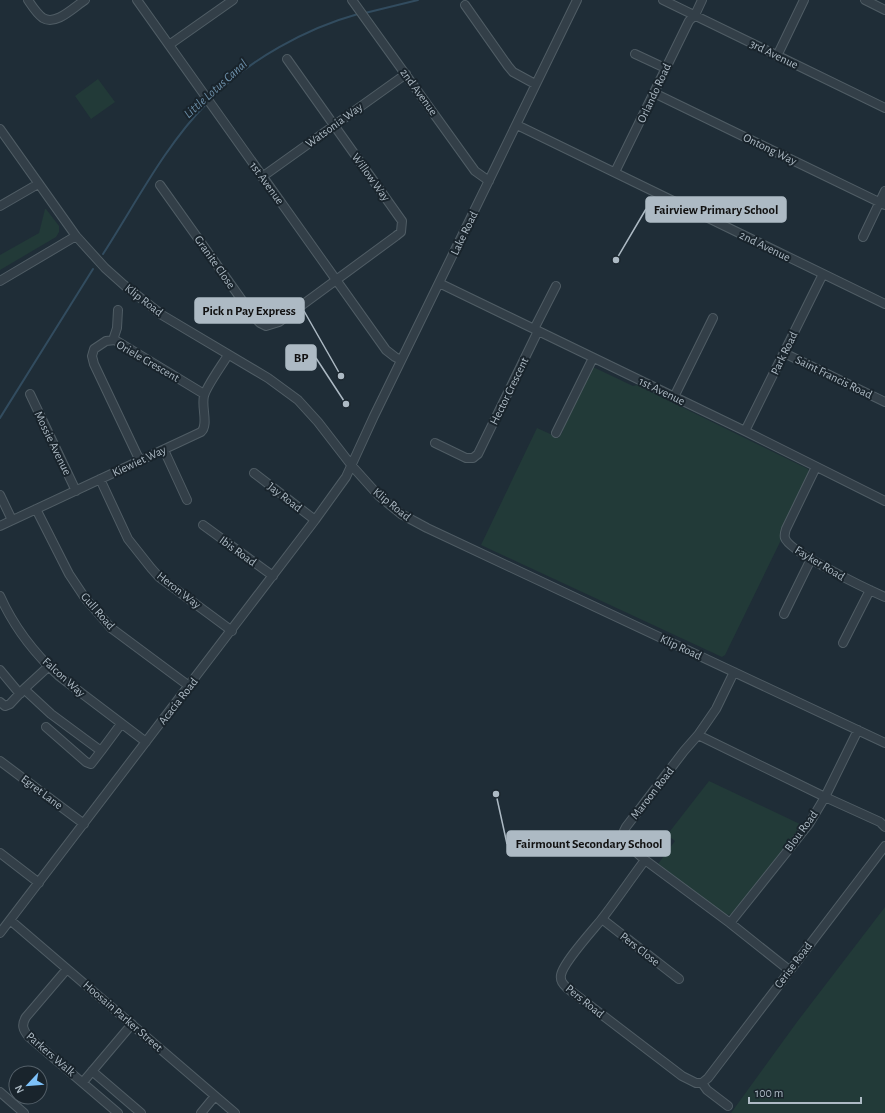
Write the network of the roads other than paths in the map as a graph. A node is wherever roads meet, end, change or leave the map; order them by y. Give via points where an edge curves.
1 (28, 0) edge
2 (85, 0) edge
3 (137, 0) edge
4 (233, 0) edge
5 (352, 0) edge
6 (577, 0) edge
7 (664, 0) edge
8 (702, 0) edge
9 (804, 0) edge
10 (865, 0) edge
11 (465, 5) dead end
12 (885, 10) edge
13 (695, 16) junction
14 (169, 45) junction
15 (634, 54) dead end
16 (777, 56) junction
17 (287, 59) dead end
18 (665, 68) junction
19 (406, 74) junction
20 (535, 84) junction
21 (654, 93) junction
22 (885, 108) edge
23 (517, 125) junction
24 (334, 126) junction
25 (0, 129) edge
26 (615, 172) junction
27 (262, 176) junction
28 (489, 181) junction
29 (38, 184) junction
30 (160, 185) dead end
31 (885, 191) edge
32 (882, 204) edge
33 (0, 206) edge
34 (76, 236) junction
35 (863, 237) dead end
36 (823, 274) junction
37 (336, 279) junction
38 (0, 281) edge
39 (439, 283) junction
40 (556, 286) dead end
41 (885, 304) edge
42 (118, 310) dead end
43 (713, 318) dead end
44 (536, 330) junction
45 (113, 340) junction
46 (784, 353) junction
47 (228, 355) junction
48 (593, 358) junction
49 (401, 360) junction
50 (30, 394) dead end
51 (204, 394) junction
52 (674, 397) junction
53 (885, 402) edge
54 (745, 431) junction
55 (556, 433) dead end
56 (435, 443) dead end
57 (164, 450) junction
58 (140, 461) junction
59 (352, 466) junction
60 (816, 467) junction
61 (254, 473) dead end
62 (100, 479) junction
63 (76, 491) junction
64 (0, 495) edge
65 (187, 500) dead end
66 (885, 501) edge
67 (36, 509) junction
68 (12, 520) junction
69 (315, 520) junction
70 (0, 526) edge
71 (204, 526) dead end
72 (811, 559) junction
73 (273, 576) junction
74 (870, 590) junction
75 (0, 596) edge
76 (885, 597) edge
77 (784, 614) dead end
78 (232, 631) junction
79 (843, 643) dead end
80 (49, 666) junction
81 (0, 670) edge
82 (734, 672) junction
83 (189, 686) junction
84 (22, 691) junction
85 (0, 702) edge
86 (121, 724) junction
87 (46, 727) dead end
88 (858, 730) junction
89 (698, 735) junction
90 (146, 742) junction
91 (885, 743) edge
92 (101, 751) junction
93 (0, 761) edge
94 (825, 797) junction
95 (84, 824) junction
96 (885, 827) edge
97 (885, 846) edge
98 (0, 853) edge
99 (645, 860) junction
100 (39, 883) junction
101 (602, 919) junction
102 (10, 920) junction
103 (730, 923) junction
104 (0, 933) edge
105 (67, 969) junction
106 (789, 970) junction
107 (679, 979) dead end
108 (132, 1024) junction
109 (92, 1071) junction
110 (83, 1082) junction
111 (702, 1083) junction
112 (0, 1092) edge
113 (215, 1096) junction
114 (728, 1106) dead end
115 (24, 1113) edge
116 (118, 1113) edge
117 (141, 1113) edge
118 (201, 1113) edge
119 (235, 1113) edge

1 - 2 street via 44,19 54,20
3 - 14 street, 1st Avenue
4 - 14 street
5 - 19 street, 2nd Avenue
6 - 20 street, Lake Road
7 - 13 street, 3rd Avenue
8 - 13 street, Orlando Road
9 - 16 street
10 - 12 street
11 - 20 street via 513,72
13 - 16 street, 3rd Avenue
13 - 18 street, Orlando Road via 689,21
14 - 27 street, 1st Avenue
15 - 18 street
16 - 22 street, 3rd Avenue
17 - 24 street, Willow Way
18 - 21 street, Orlando Road
19 - 24 street, Watsonia Way
19 - 28 street, 2nd Avenue via 475,171
20 - 23 street, Lake Road
21 - 26 street, Orlando Road
21 - 32 street, Ontong Way
23 - 26 street, 2nd Avenue
23 - 28 street, Lake Road
24 - 27 street, Watsonia Way
24 - 37 street, Willow Way via 402,221 401,232
25 - 29 street, Klip Road
26 - 36 street, 2nd Avenue
27 - 37 street, 1st Avenue
28 - 39 street, Lake Road
29 - 33 street
29 - 34 street, Klip Road
30 - 37 street, Granite Close via 260,323 266,326 279,322
31 - 32 street
32 - 35 street
34 - 38 street
34 - 47 street, Klip Road via 94,257 130,290 162,315
36 - 41 street, 2nd Avenue
36 - 46 street, Park Road
37 - 49 street, 1st Avenue via 386,350
39 - 44 street, 1st Avenue
39 - 49 street, Lake Road
40 - 44 street, Hector Crescent
42 - 45 street
43 - 52 street
44 - 48 street, 1st Avenue
44 - 56 street, Hector Crescent via 476,456 466,458
45 - 51 street, Oriele Crescent
45 - 58 street, Oriele Crescent via 106,341 94,349 92,356
46 - 53 street, Saint Francis Road
46 - 54 street, Park Road
47 - 51 street, Kiewiet Way
47 - 59 street, Klip Road via 268,378 298,400
48 - 52 street, 1st Avenue
48 - 55 street
49 - 59 street, Lake Road
50 - 63 street, Mossie Avenue
51 - 57 street, Kiewiet Way via 204,430
52 - 54 street, 1st Avenue
54 - 60 street, 1st Avenue
57 - 58 street, Kiewiet Way
57 - 65 street
58 - 62 street, Kiewiet Way
59 - 69 street, Acacia Road
59 - 82 street, Klip Road via 386,502 412,520
60 - 66 street, 1st Avenue
60 - 72 street, Fayker Road via 785,534 789,544
61 - 69 street, Jay Road
62 - 63 street, Kiewiet Way
62 - 78 street, Heron Way via 128,539 150,568
63 - 67 street, Kiewiet Way
64 - 68 street
67 - 68 street, Kiewiet Way
67 - 83 street, Gull Road via 69,574 103,620
68 - 70 street, Kiewiet Way
69 - 73 street, Acacia Road
71 - 73 street, Ibis Road
72 - 74 street, Fayker Road
72 - 77 street
73 - 78 street, Acacia Road
74 - 76 street, Fayker Road
74 - 79 street
75 - 80 street, Falcon Way via 8,614
78 - 83 street, Acacia Road
80 - 84 street
80 - 86 street, Falcon Way
81 - 84 street
82 - 88 street, Klip Road
82 - 89 street, Maroon Road via 716,709
83 - 90 street, Acacia Road
84 - 85 street via 8,706
84 - 92 street
86 - 90 street, Falcon Way
86 - 92 street
87 - 92 street via 86,762 91,764
88 - 91 street, Klip Road
88 - 94 street, Blou Road
89 - 94 street
89 - 99 street, Maroon Road via 624,831 625,842
90 - 95 street, Acacia Road
93 - 95 street, Egret Lane
94 - 96 street via 880,822
94 - 103 street, Blou Road via 809,824
95 - 100 street, Acacia Road
97 - 106 street, Cerise Road
98 - 100 street
99 - 101 street, Pers Road
99 - 103 street, Maroon Road
100 - 102 street, Acacia Road
101 - 107 street, Pers Close
101 - 111 street, Pers Road via 565,966 561,975 563,984 682,1076
102 - 104 street, Acacia Road
102 - 105 street, Hoosain Parker Street
103 - 106 street, Maroon Road
105 - 108 street, Hoosain Parker Street
105 - 110 street, Parkers Walk via 26,1017 23,1028 29,1037
106 - 111 street, Cerise Road
108 - 109 street, Parkers Walk
108 - 113 street, Hoosain Parker Street
109 - 110 street, Parkers Walk
109 - 117 street, Parkers Walk
110 - 116 street, Parkers Walk
111 - 114 street, Pers Road
112 - 115 street
113 - 118 street
113 - 119 street, Hoosain Parker Street

